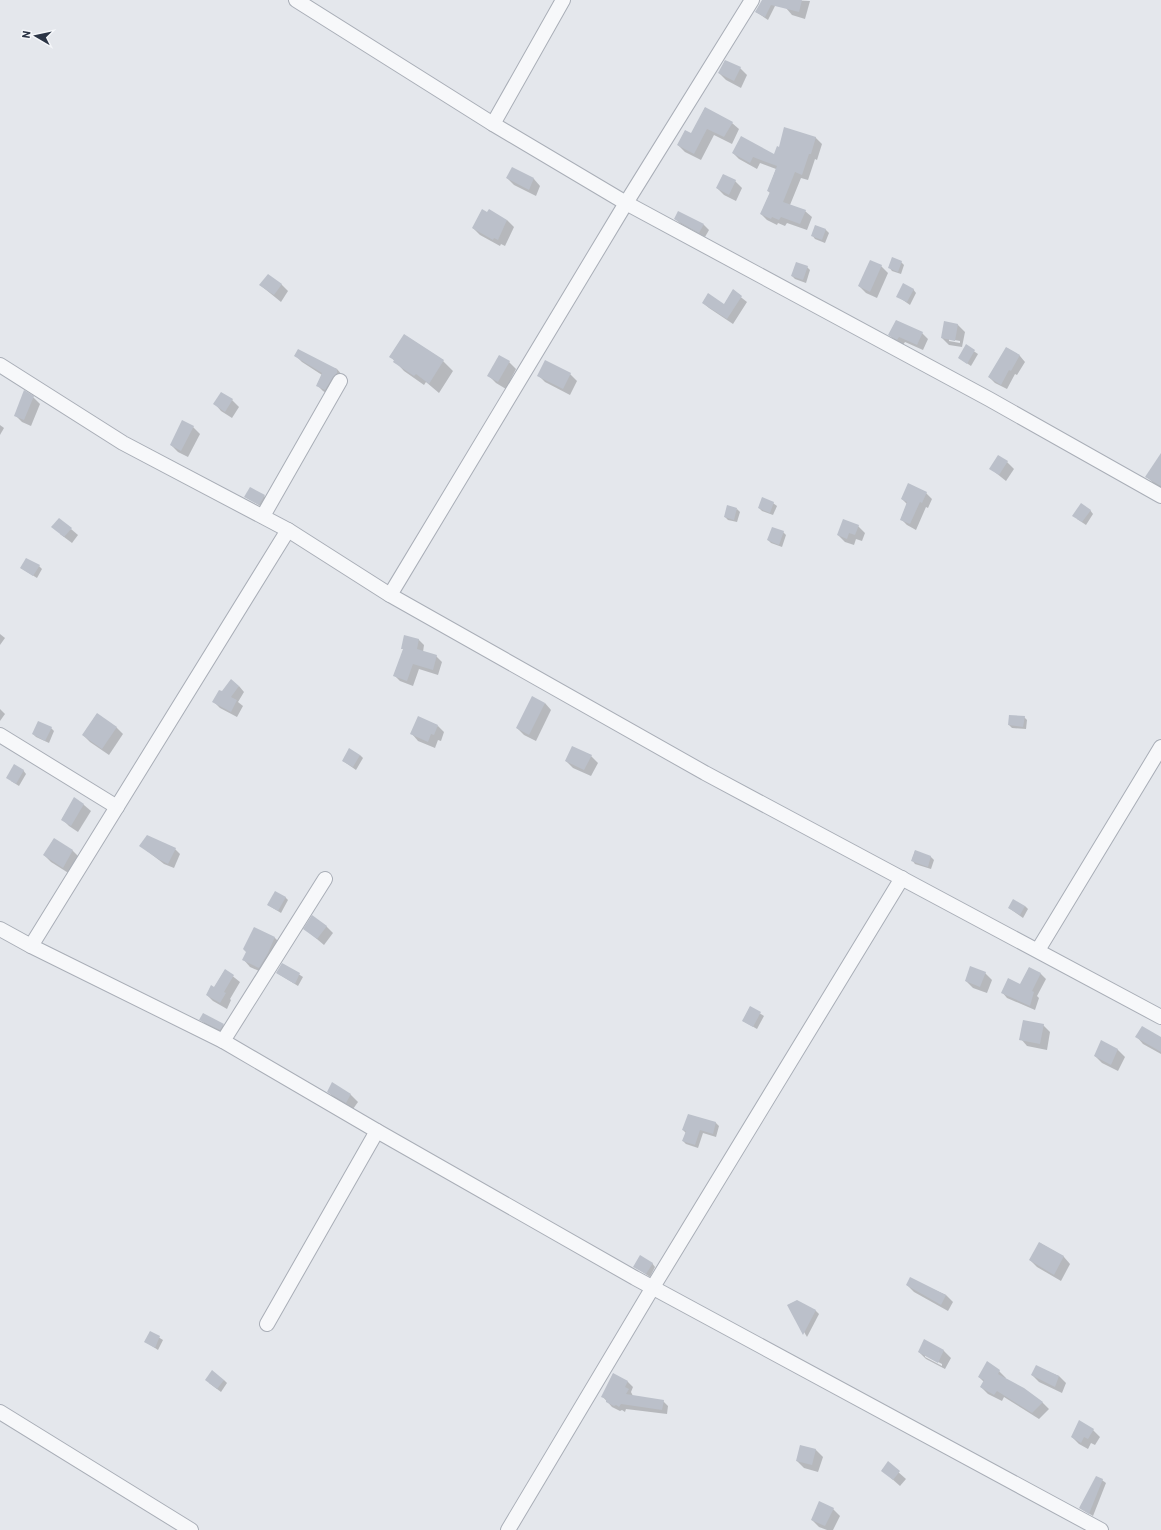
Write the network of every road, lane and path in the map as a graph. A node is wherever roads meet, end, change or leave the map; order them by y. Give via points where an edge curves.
1 (296, 0) edge
2 (563, 0) edge
3 (752, 0) edge
4 (493, 124) junction
5 (626, 203) junction
6 (0, 365) edge
7 (340, 380) dead end
8 (1161, 496) edge
9 (263, 516) junction
10 (288, 530) junction
11 (390, 595) junction
12 (0, 735) edge
13 (1161, 747) edge
14 (117, 807) junction
15 (902, 878) junction
16 (325, 879) dead end
17 (0, 929) edge
18 (31, 946) junction
19 (1038, 950) junction
20 (1161, 1017) edge
21 (222, 1041) junction
22 (377, 1132) junction
23 (653, 1287) junction
24 (267, 1324) dead end
25 (0, 1412) edge
26 (191, 1530) edge
27 (508, 1530) edge
28 (1101, 1530) edge

1 - 4 street
2 - 4 street
3 - 5 street
4 - 5 street
5 - 8 street via 989,399
5 - 11 street
6 - 9 street via 123,443
7 - 9 street
9 - 10 street
10 - 11 street
10 - 14 street
11 - 15 street via 698,769
12 - 14 street
13 - 19 street
14 - 18 street
15 - 19 street
15 - 23 street
16 - 21 street
17 - 18 street
18 - 21 street
19 - 20 street
21 - 22 street
22 - 23 street
22 - 24 street
23 - 27 street
23 - 28 street
25 - 26 street

